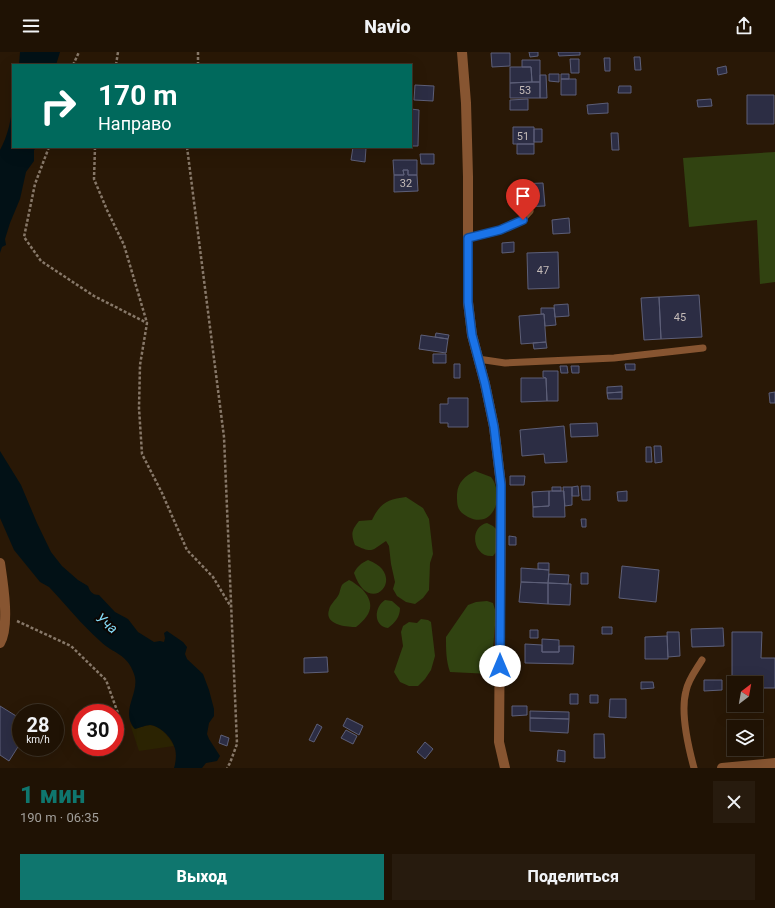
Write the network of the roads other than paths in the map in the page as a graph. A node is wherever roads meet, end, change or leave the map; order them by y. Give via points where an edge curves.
1 (462, 52) edge
2 (530, 211) dead end
3 (468, 238) junction
4 (703, 348) dead end
5 (478, 359) junction
6 (0, 563) edge
7 (0, 643) edge
8 (702, 660) dead end
9 (775, 763) edge
10 (507, 767) edge
11 (694, 768) edge
12 (722, 768) edge

1 - 3 street via 466,104
2 - 3 lane via 523,220 514,225 490,234
3 - 5 street via 468,302
4 - 5 lane via 606,358 505,363
5 - 10 street via 494,427 501,485 500,742
6 - 7 street via 5,616 3,638
8 - 11 lane via 686,691 684,710 686,734
9 - 12 street

